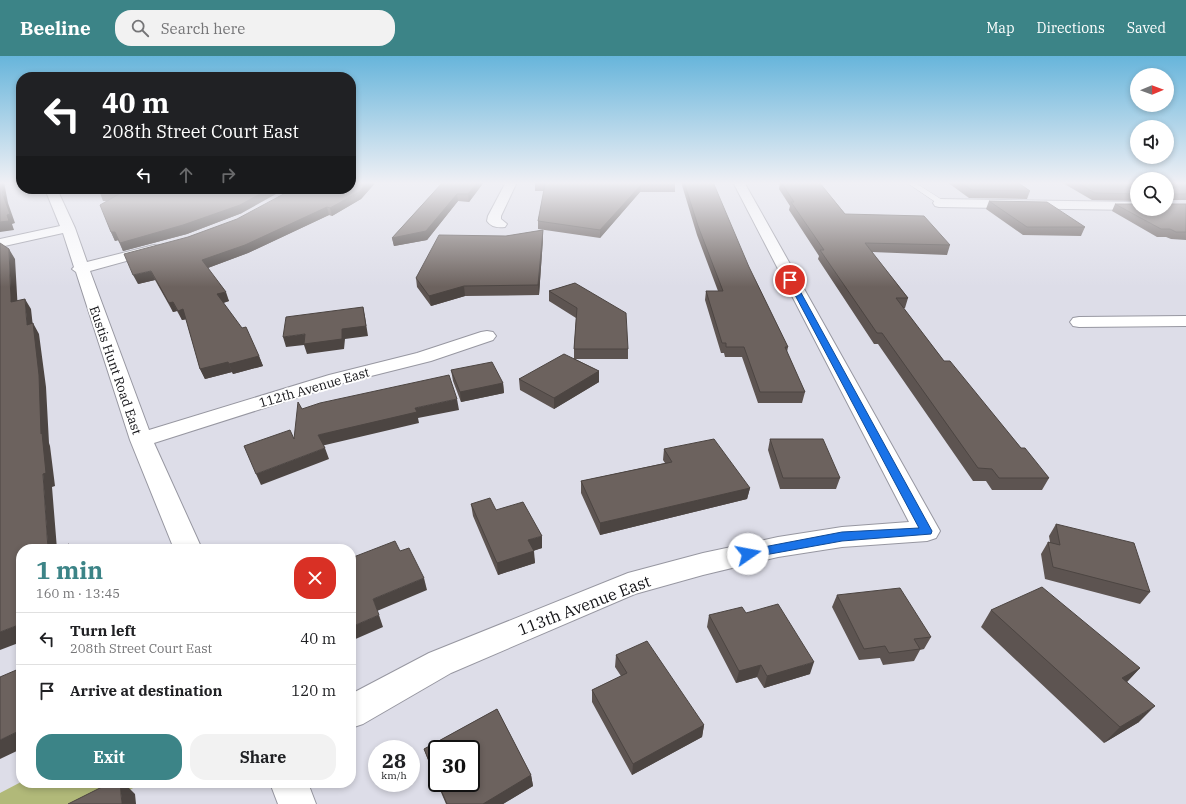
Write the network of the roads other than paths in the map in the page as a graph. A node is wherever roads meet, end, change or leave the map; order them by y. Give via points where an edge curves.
1 (63, 217) edge
2 (494, 217) edge
3 (757, 217) edge
4 (500, 224) dead end
5 (68, 228) junction
6 (0, 243) edge
7 (165, 246) edge
8 (80, 269) junction
9 (1186, 321) edge
10 (1079, 322) dead end
11 (487, 336) dead end
12 (141, 440) junction
13 (186, 544) edge
14 (356, 709) edge
15 (291, 788) edge
16 (297, 804) edge

1 - 5 street, Eustis Hunt Road East
2 - 4 street via 494,221
3 - 14 street, 113th Avenue East via 927,531 842,536 703,564 628,584 440,663
5 - 6 street
5 - 8 street, Eustis Hunt Road East
7 - 8 street
8 - 12 street, Eustis Hunt Road East
9 - 10 street
11 - 12 street, 112th Avenue East via 424,357 336,379
12 - 13 street, Eustis Hunt Road East
15 - 16 street

